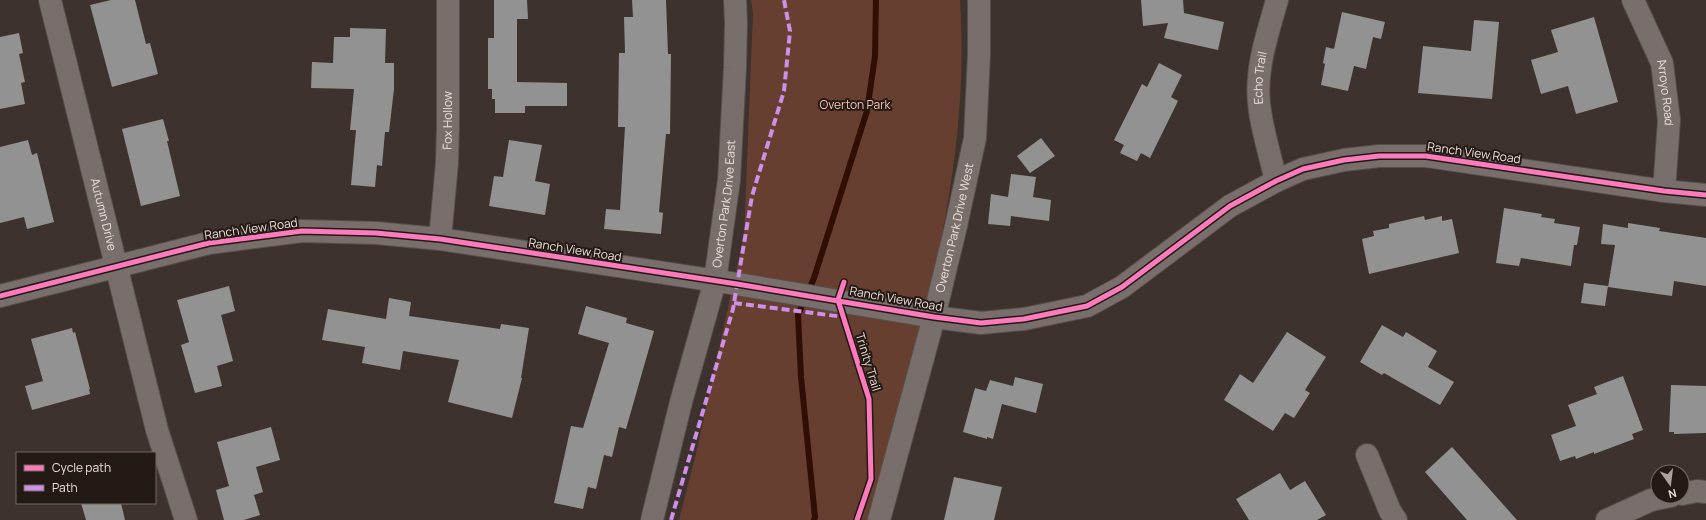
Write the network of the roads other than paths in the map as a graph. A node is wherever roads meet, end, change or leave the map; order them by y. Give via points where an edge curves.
1 (50, 0) edge
2 (448, 0) edge
3 (734, 0) edge
4 (979, 0) edge
5 (1277, 0) edge
6 (1633, 0) edge
7 (1276, 181) junction
8 (1664, 191) junction
9 (1706, 195) edge
10 (440, 240) junction
11 (116, 266) junction
12 (715, 281) junction
13 (0, 296) edge
14 (934, 317) junction
15 (1367, 455) dead end
16 (1690, 492) edge
17 (1706, 492) edge
18 (1650, 500) edge
19 (186, 520) edge
20 (652, 520) edge
21 (880, 520) edge
22 (1396, 520) edge
23 (1607, 520) edge

1 - 11 street, Autumn Drive
2 - 10 street, Fox Hollow via 448,133
3 - 12 street, Overton Park Drive East via 736,30 730,166
4 - 14 street, Overton Park Drive West via 980,54 975,138
5 - 7 street, Echo Trail via 1258,79 1260,109
6 - 8 street, Arroyo Road via 1662,63 1668,120
7 - 8 street, Ranch View Road via 1303,169 1344,160 1379,156 1426,156
7 - 14 street, Ranch View Road via 1230,206 1122,287 1087,306 1024,319 981,322
8 - 9 street, Ranch View Road
10 - 11 street, Ranch View Road via 376,233 302,231 209,244
10 - 12 street, Ranch View Road
11 - 13 street, Ranch View Road
11 - 19 street, Autumn Drive via 157,430
12 - 14 street, Ranch View Road
12 - 20 street, Overton Park Drive East via 681,402
14 - 21 street, Overton Park Drive West
15 - 22 street
16 - 17 street
18 - 23 street

